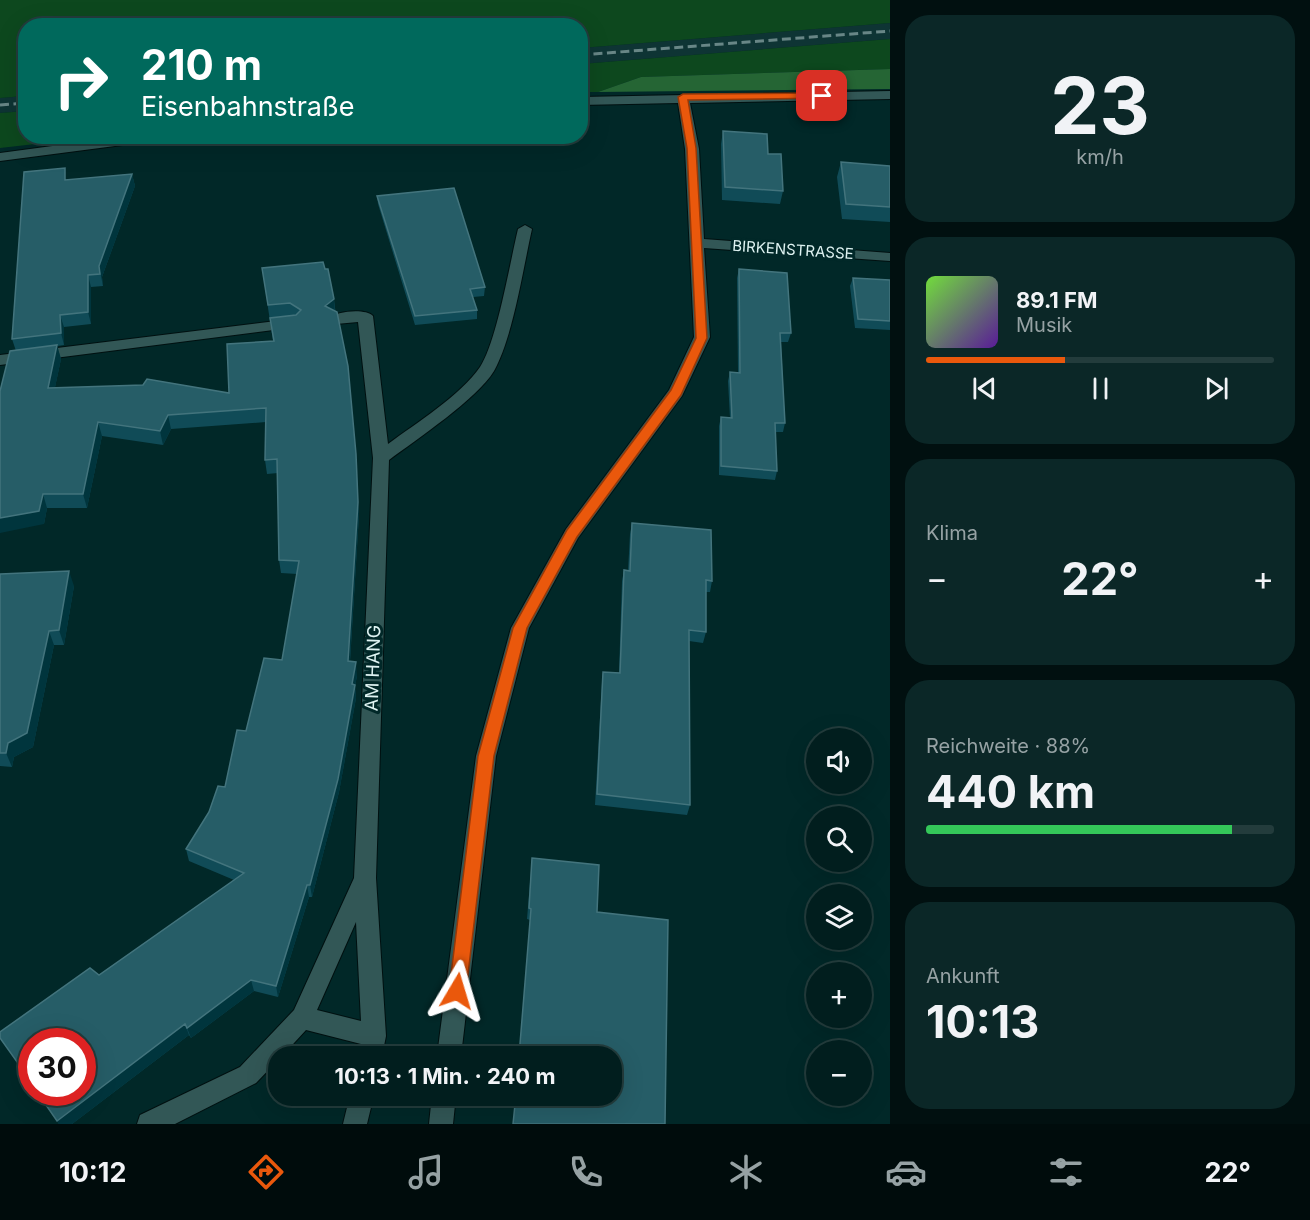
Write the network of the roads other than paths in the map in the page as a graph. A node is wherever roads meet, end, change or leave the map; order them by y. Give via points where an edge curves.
1 (890, 95) edge
2 (683, 97) junction
3 (588, 101) edge
4 (100, 144) edge
5 (0, 157) edge
6 (525, 229) dead end
7 (696, 243) junction
8 (890, 257) edge
9 (336, 320) edge
10 (292, 324) edge
11 (0, 360) edge
12 (381, 458) junction
13 (364, 878) junction
14 (302, 1018) junction
15 (372, 1046) edge
16 (450, 1046) edge
17 (359, 1106) edge
18 (443, 1106) edge
19 (149, 1124) edge
20 (355, 1124) edge
21 (441, 1124) edge

1 - 2 street
2 - 3 street
2 - 7 street via 692,148
4 - 5 street
6 - 12 street via 496,348 486,370 453,403
7 - 8 street, BIRKENSTRASSE
7 - 16 street via 702,338 676,392 572,534 520,628 486,756
9 - 12 street, AM HANG via 365,316
10 - 11 street
12 - 13 street, AM HANG
13 - 14 street, AM HANG
13 - 15 street, AM HANG
14 - 15 street, AM HANG
14 - 19 street, AM HANG via 248,1075
17 - 20 street
18 - 21 street

